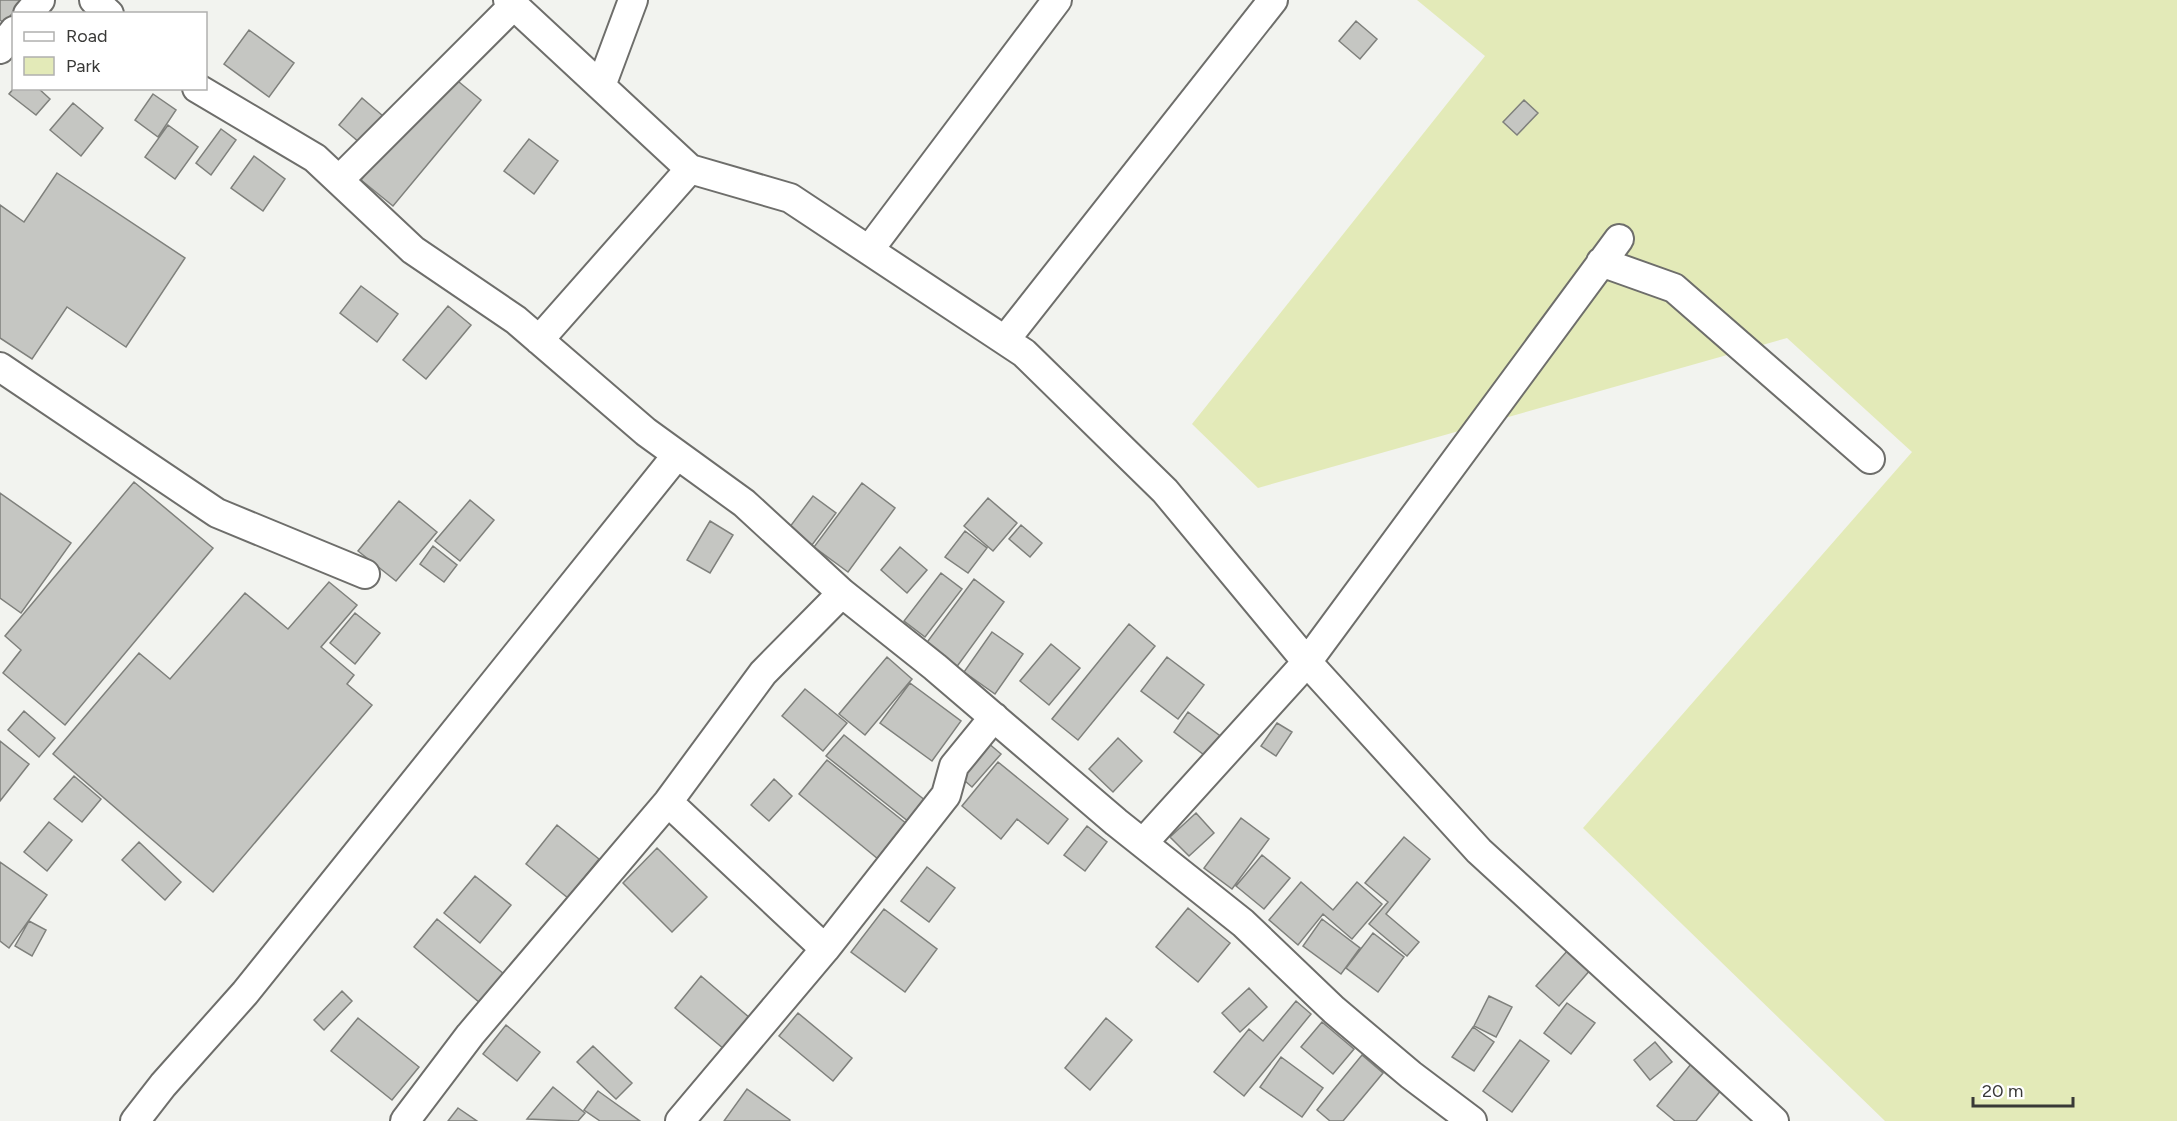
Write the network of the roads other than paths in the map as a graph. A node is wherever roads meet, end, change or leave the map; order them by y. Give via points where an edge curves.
1 (39, 0) edge
2 (94, 0) edge
3 (633, 0) edge
4 (1058, 0) edge
5 (1273, 0) edge
6 (511, 3) edge
7 (30, 12) edge
8 (107, 12) edge
9 (12, 34) edge
10 (0, 49) edge
11 (601, 86) junction
12 (200, 90) edge
13 (690, 169) junction
14 (339, 180) junction
15 (1619, 239) dead end
16 (869, 250) junction
17 (1601, 262) junction
18 (540, 340) junction
19 (1005, 340) junction
20 (0, 367) edge
21 (677, 455) junction
22 (1870, 459) dead end
23 (365, 574) dead end
24 (842, 593) junction
25 (1307, 662) junction
26 (994, 717) junction
27 (668, 802) junction
28 (1143, 843) junction
29 (825, 949) junction
30 (1766, 1118) edge
31 (135, 1121) edge
32 (405, 1121) edge
33 (680, 1121) edge
34 (1472, 1121) edge

1 - 7 street
2 - 8 street
3 - 11 street
4 - 16 street
5 - 19 street
6 - 11 street
6 - 14 street
9 - 10 street
11 - 13 street
12 - 14 street via 315,158
13 - 16 street via 790,198
13 - 18 street
14 - 18 street via 414,250
15 - 17 street
16 - 19 street
17 - 22 street via 1674,288
17 - 25 street
18 - 21 street
19 - 25 street via 1024,353 1165,491
20 - 23 street via 217,513
21 - 24 street via 744,503
21 - 31 street via 245,993
24 - 26 street
24 - 27 street via 763,673
25 - 28 street
25 - 30 street via 1479,850
26 - 28 street
26 - 29 street via 954,766 946,795
27 - 29 street
27 - 32 street via 470,1035
28 - 34 street via 1243,923 1368,1039
29 - 33 street

